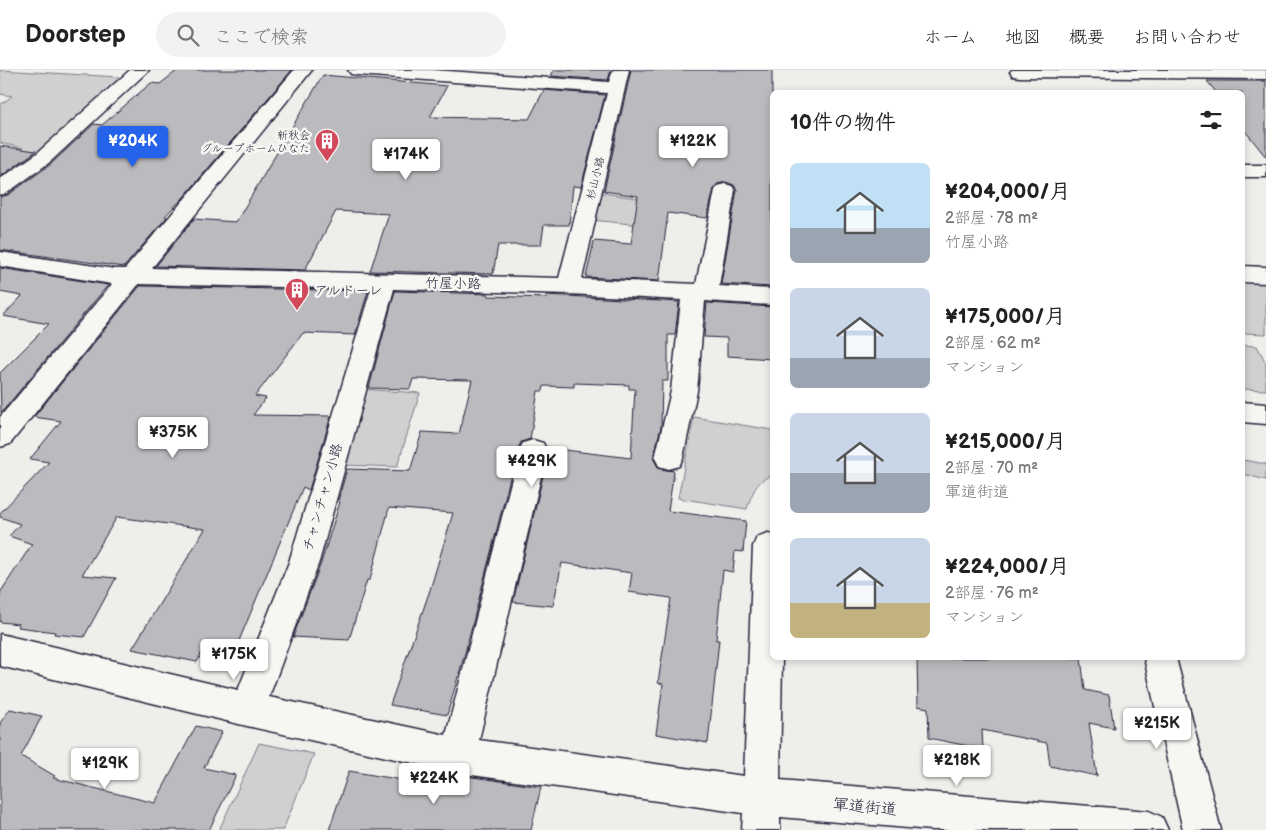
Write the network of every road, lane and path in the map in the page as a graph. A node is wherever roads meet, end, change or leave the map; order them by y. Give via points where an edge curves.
1 (140, 70) edge
2 (304, 70) edge
3 (357, 70) edge
4 (1019, 71) edge
5 (1266, 74) edge
6 (619, 79) edge
7 (1024, 90) edge
8 (1245, 171) edge
9 (1266, 172) edge
10 (0, 189) edge
11 (725, 190) dead end
12 (0, 259) edge
13 (1245, 274) edge
14 (1266, 275) edge
15 (133, 276) junction
16 (385, 281) junction
17 (569, 286) junction
18 (700, 292) junction
19 (770, 297) edge
20 (1245, 412) edge
21 (1266, 414) edge
22 (0, 436) edge
23 (534, 451) dead end
24 (669, 458) dead end
25 (768, 546) dead end
26 (0, 650) edge
27 (1160, 660) edge
28 (247, 709) junction
29 (458, 755) junction
30 (761, 813) edge
31 (1149, 830) edge
32 (1202, 830) edge

1 - 10 street via 43,158
2 - 15 street
3 - 6 street
4 - 5 street
4 - 7 street
6 - 17 street, 杉山小路
8 - 9 street
11 - 18 street
12 - 15 street, 竹屋小路 via 115,277
13 - 14 street
15 - 16 street, 竹屋小路
15 - 22 street
16 - 17 street, 竹屋小路
16 - 28 street, チャンチャン小路 via 304,562
17 - 18 street, 竹屋小路
18 - 19 street, 竹屋小路
18 - 24 street
20 - 21 street
23 - 29 street
25 - 30 street
26 - 28 street, 軍道街道
27 - 32 street
28 - 29 street, 軍道街道
29 - 30 street, 軍道街道
30 - 31 street, 軍道街道

